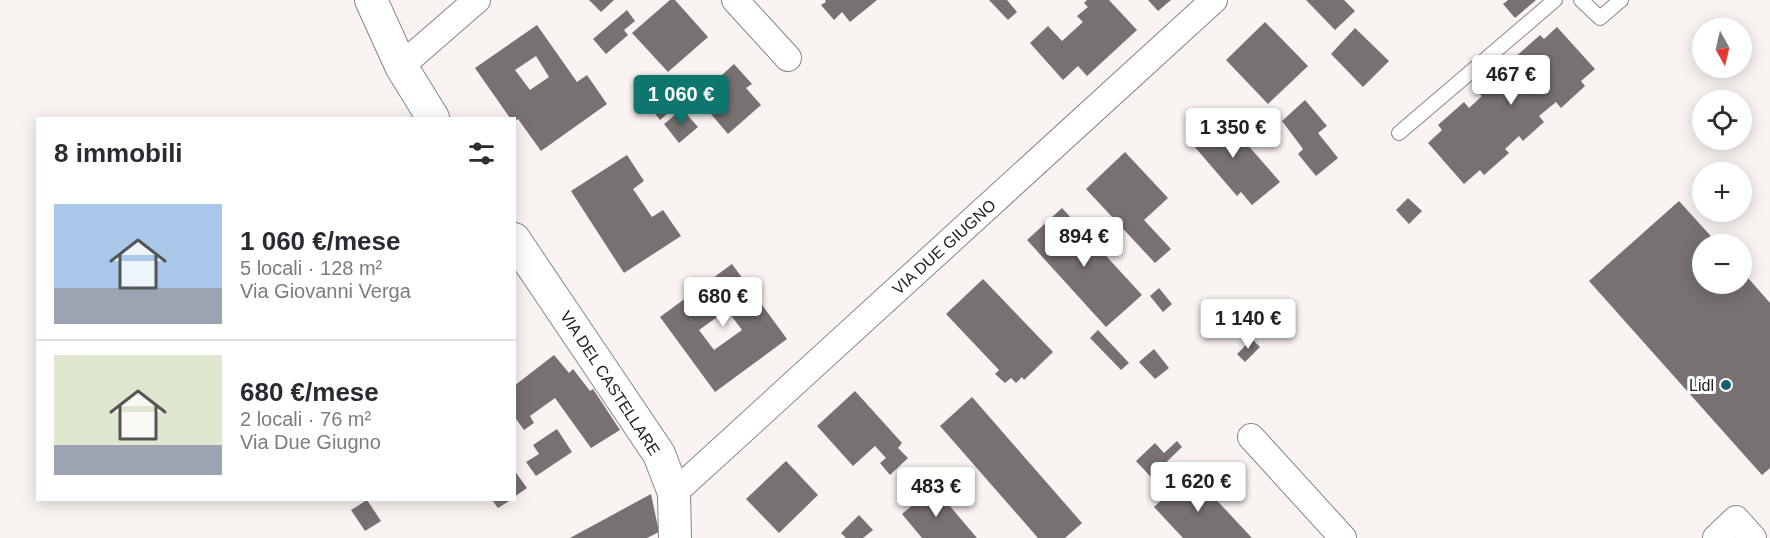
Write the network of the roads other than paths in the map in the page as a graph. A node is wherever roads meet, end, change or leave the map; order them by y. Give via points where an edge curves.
1 (371, 0) edge
2 (477, 0) edge
3 (735, 0) edge
4 (1214, 0) edge
5 (1555, 0) edge
6 (1581, 0) edge
7 (1621, 0) edge
8 (788, 58) dead end
9 (401, 66) junction
10 (433, 117) edge
11 (1399, 133) dead end
12 (516, 242) edge
13 (1251, 437) dead end
14 (674, 493) junction
15 (675, 538) edge
16 (1343, 538) edge
17 (1716, 538) edge
18 (1753, 538) edge

1 - 9 street
2 - 9 street
3 - 8 street
4 - 14 street, VIA DUE GIUGNO
5 - 11 lane
6 - 7 lane via 1600,18
9 - 10 street
12 - 14 street, VIA DEL CASTELLARE via 659,454
13 - 16 street
14 - 15 street, VIA DEL CASTELLARE
17 - 18 street via 1736,519

